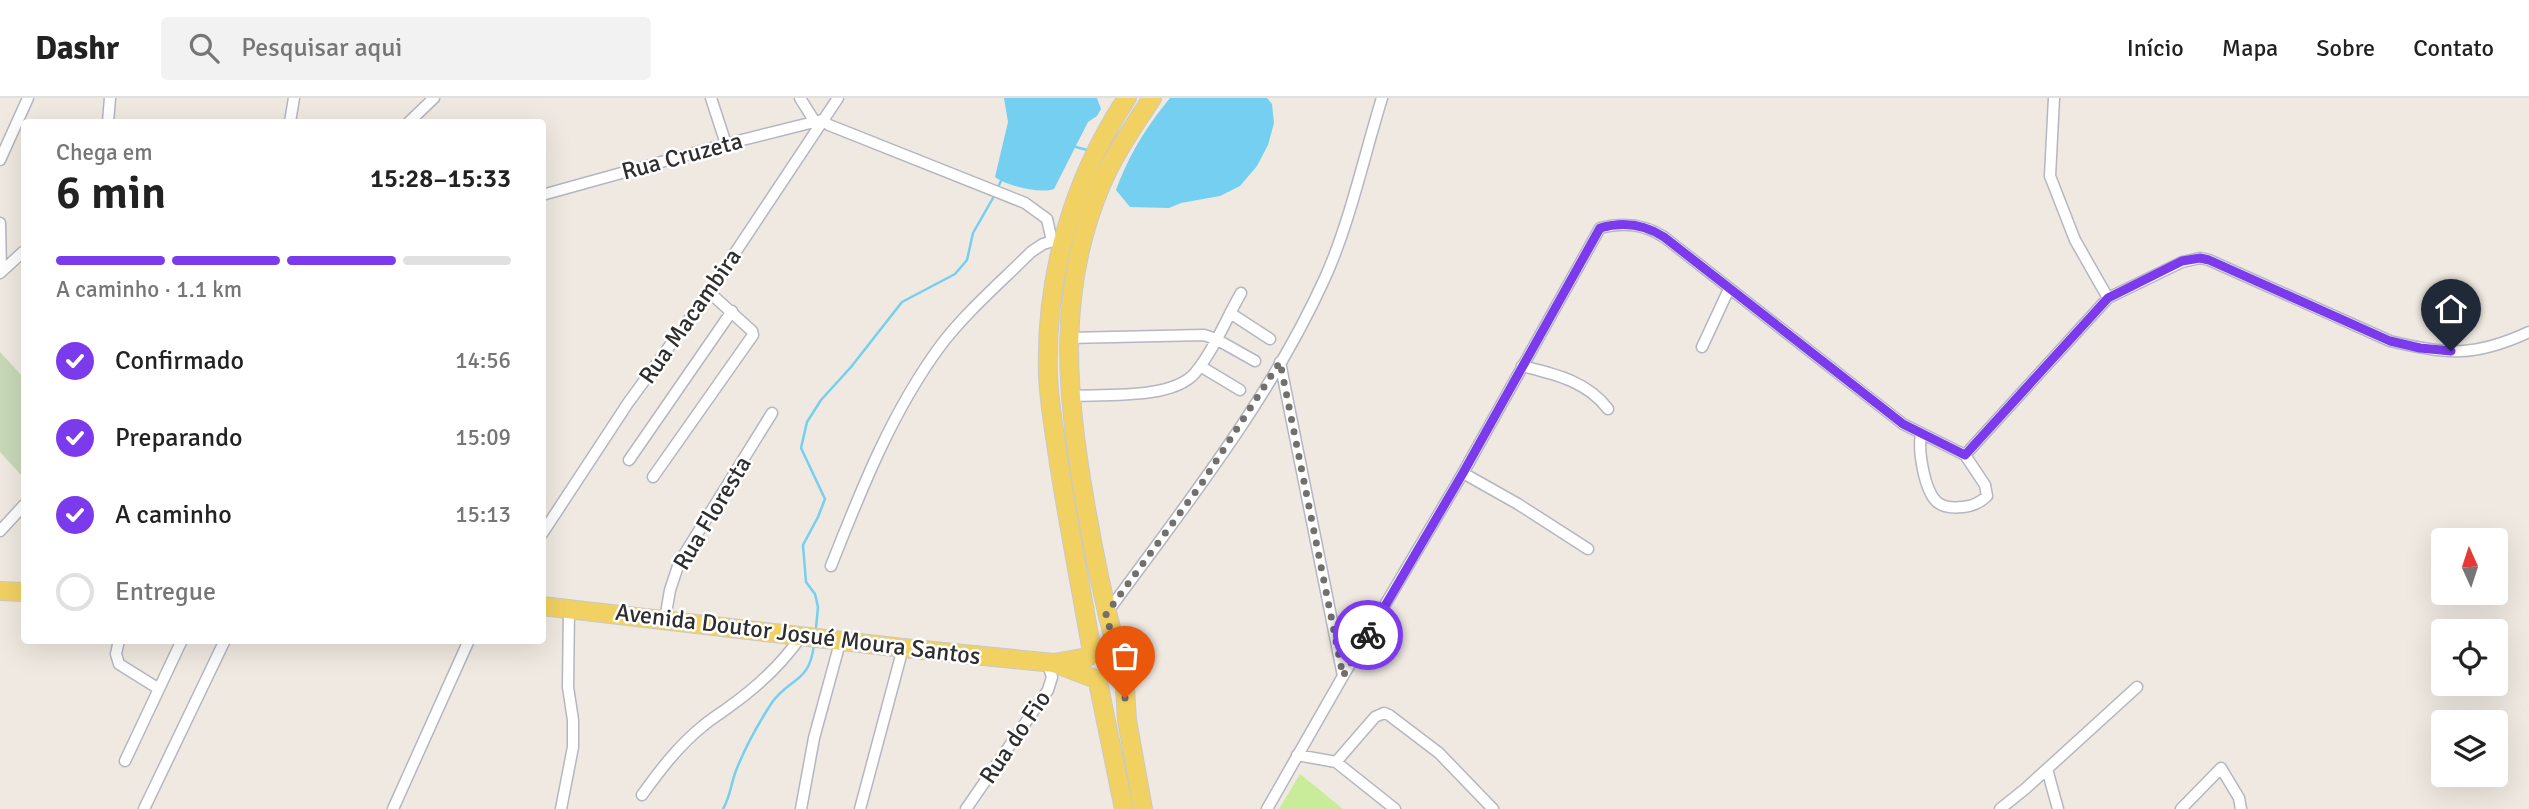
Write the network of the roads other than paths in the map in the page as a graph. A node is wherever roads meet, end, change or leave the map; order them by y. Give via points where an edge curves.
1 (28, 98) edge
2 (110, 98) edge
3 (294, 98) edge
4 (434, 98) edge
5 (711, 98) edge
6 (800, 98) edge
7 (838, 98) edge
8 (1127, 98) edge
9 (1152, 98) edge
10 (1382, 98) edge
11 (2054, 98) edge
12 (108, 119) edge
13 (290, 119) edge
14 (412, 119) edge
15 (818, 121) junction
16 (726, 144) junction
17 (0, 160) edge
18 (546, 194) edge
19 (0, 223) edge
20 (1058, 239) junction
21 (21, 254) edge
22 (1, 272) edge
23 (1729, 289) junction
24 (709, 292) junction
25 (1241, 293) dead end
26 (2108, 298) junction
27 (732, 311) junction
28 (1230, 313) junction
29 (2529, 332) edge
30 (1068, 338) junction
31 (1216, 339) junction
32 (1270, 339) dead end
33 (1702, 347) dead end
34 (1255, 361) dead end
35 (1280, 362) junction
36 (1200, 366) junction
37 (1521, 366) junction
38 (1240, 390) dead end
39 (1070, 396) junction
40 (1608, 409) dead end
41 (772, 413) dead end
42 (1921, 434) junction
43 (1965, 455) junction
44 (629, 460) dead end
45 (1463, 473) junction
46 (653, 477) dead end
47 (21, 508) edge
48 (546, 528) edge
49 (0, 531) edge
50 (1588, 549) dead end
51 (831, 566) dead end
52 (0, 592) edge
53 (21, 592) edge
54 (546, 606) edge
55 (569, 608) junction
56 (1106, 614) junction
57 (665, 619) junction
58 (802, 635) junction
59 (841, 639) junction
60 (118, 644) edge
61 (180, 644) edge
62 (223, 644) edge
63 (467, 644) edge
64 (903, 648) junction
65 (1115, 648) junction
66 (1090, 654) junction
67 (1051, 663) junction
68 (1124, 671) junction
69 (1343, 676) junction
70 (1095, 680) junction
71 (2137, 687) dead end
72 (159, 689) junction
73 (1297, 755) junction
74 (125, 761) dead end
75 (1336, 762) junction
76 (2047, 769) junction
77 (642, 795) dead end
78 (144, 809) edge
79 (393, 809) edge
80 (561, 809) edge
81 (801, 809) edge
82 (860, 809) edge
83 (966, 809) edge
84 (1124, 809) edge
85 (1143, 809) edge
86 (1267, 809) edge
87 (1395, 809) edge
88 (1493, 809) edge
89 (2000, 809) edge
90 (2058, 809) edge
91 (2181, 809) edge
92 (2241, 809) edge

1 - 17 street
2 - 12 street
3 - 13 street
4 - 14 street
5 - 16 street
6 - 15 street
7 - 15 street, Rua Macambira
8 - 20 main road via 1100,144
9 - 30 main road via 1115,156 1092,208 1078,257
10 - 35 street via 1335,254
11 - 26 street via 2050,176 2075,240
15 - 16 street, Rua Cruzeta
15 - 20 street via 1025,203 1047,219
15 - 24 street, Rua Macambira
16 - 18 street, Rua Cruzeta
19 - 22 street
20 - 51 street via 1031,252 933,356 867,476
20 - 66 main road via 1048,384
21 - 22 street
23 - 33 street
23 - 37 street via 1651,228 1633,224 1600,228
23 - 42 street
24 - 27 street
24 - 48 street, Rua Macambira via 628,403
25 - 28 street
26 - 29 street via 2182,261 2200,258 2390,341 2420,348 2484,350
26 - 43 street
27 - 44 street
27 - 46 street via 752,331 752,338
28 - 31 street
28 - 32 street
30 - 31 street via 1198,335
30 - 39 main road
31 - 34 street
31 - 36 street
35 - 56 street via 1202,483
35 - 69 street
36 - 38 street
36 - 39 street via 1186,380 1147,394
37 - 40 street via 1591,390
37 - 45 street
39 - 56 main road
41 - 57 street, Rua Floresta via 679,563
42 - 43 street
42 - 43 street via 1929,488 1944,506 1977,504 1987,496
45 - 50 street
45 - 69 street
47 - 49 street
52 - 53 main road
54 - 55 main road, Avenida Doutor Josué Moura Santos
55 - 57 main road, Avenida Doutor Josué Moura Santos
55 - 80 street via 573,747
56 - 65 main road
57 - 58 main road, Avenida Doutor Josué Moura Santos
58 - 59 main road, Avenida Doutor Josué Moura Santos
58 - 77 street via 777,667 693,735
59 - 64 main road, Avenida Doutor Josué Moura Santos
59 - 81 street via 814,738
60 - 72 street via 118,664
61 - 72 street
62 - 78 street
63 - 79 street
64 - 67 main road, Avenida Doutor Josué Moura Santos
64 - 82 street
65 - 66 main road via 1103,646
65 - 68 main road via 1124,658
66 - 67 main road
66 - 70 main road via 1087,668
67 - 70 main road
67 - 83 street, Rua do Fio via 1048,690
68 - 70 main road via 1112,682
68 - 85 main road via 1127,720
69 - 73 street
70 - 84 main road
71 - 76 street
72 - 74 street
73 - 75 street
73 - 86 street
75 - 87 street
75 - 88 street via 1374,717 1389,715 1438,753
76 - 89 street
76 - 90 street
91 - 92 street via 2221,768

